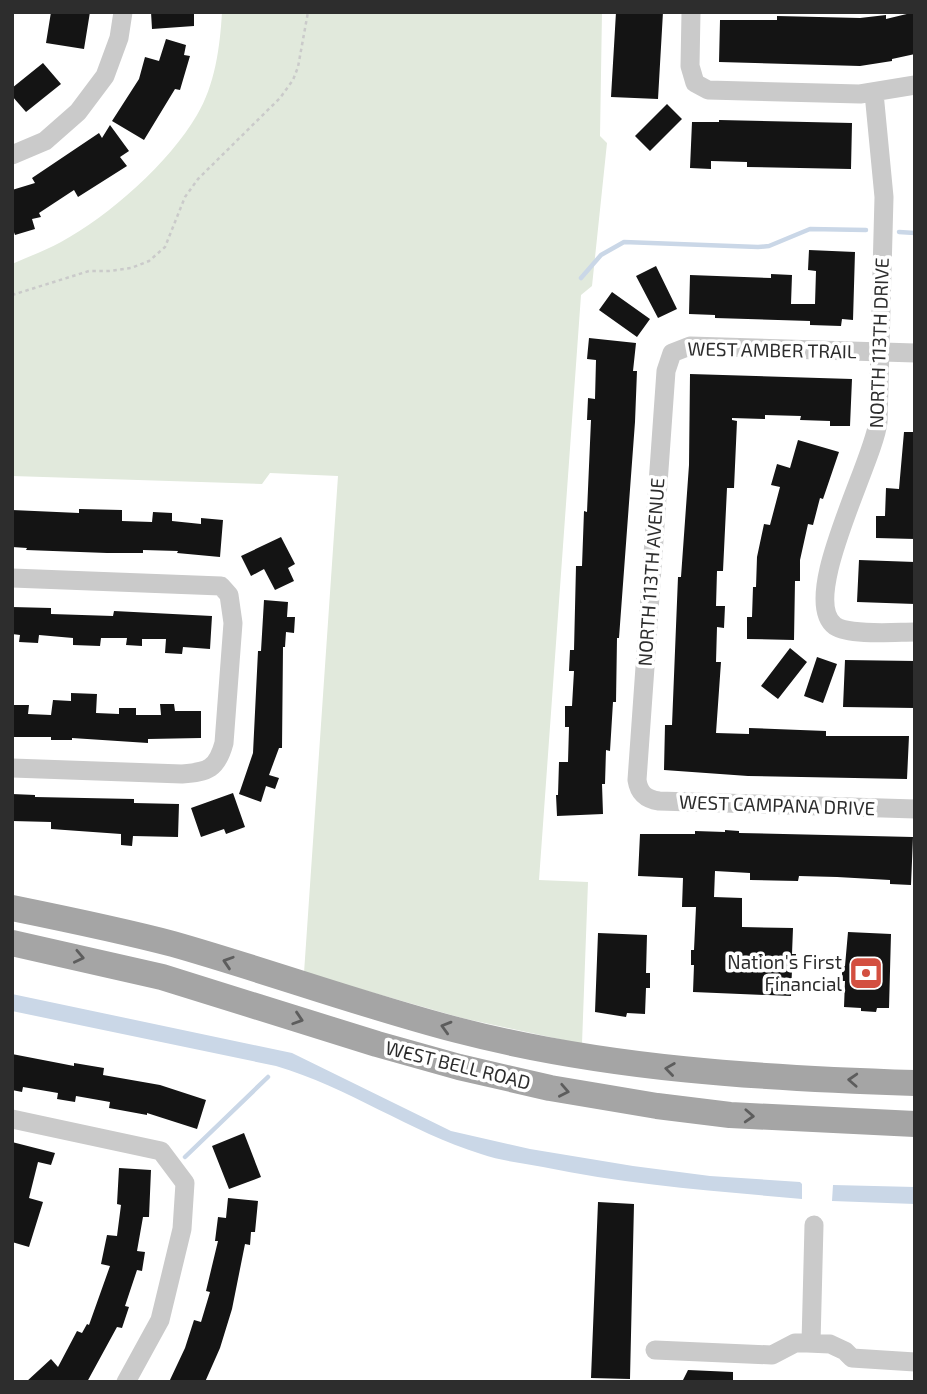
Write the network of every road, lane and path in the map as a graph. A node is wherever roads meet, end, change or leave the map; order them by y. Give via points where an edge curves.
1 (123, 12) edge
2 (308, 12) edge
3 (691, 12) edge
4 (915, 85) edge
5 (874, 93) junction
6 (12, 155) edge
7 (12, 295) edge
8 (672, 352) joint
9 (880, 352) junction
10 (915, 353) edge
11 (12, 578) edge
12 (915, 632) edge
13 (12, 768) edge
14 (641, 793) joint
15 (915, 809) edge
16 (12, 908) edge
17 (12, 943) edge
18 (915, 1083) edge
19 (12, 1119) edge
20 (915, 1124) edge
21 (814, 1225) dead end
22 (811, 1343) junction
23 (655, 1350) dead end
24 (915, 1362) edge
25 (126, 1382) edge

1 - 6 street via 105,76 78,111 45,141
2 - 7 path via 293,80 198,179 165,247 149,261 131,268 89,271
3 - 5 street via 690,66 700,87
4 - 5 street
5 - 9 street, NORTH 113TH DRIVE via 883,185
8 - 9 street, WEST AMBER TRAIL via 690,346
8 - 14 street, NORTH 113TH AVENUE via 664,399 637,774
9 - 10 street, WEST AMBER TRAIL
9 - 12 street, NORTH 113TH DRIVE via 877,433 829,563 826,608 833,624 852,631
11 - 13 street via 221,586 229,595 233,622 224,743 213,766 182,774
14 - 15 street, WEST CAMPANA DRIVE via 659,801
18 -> 16 main road, WEST BELL ROAD via 682,1070 526,1045 458,1030 173,945
17 -> 20 main road, WEST BELL ROAD via 163,977 377,1044 561,1091 730,1115
19 - 25 street via 161,1151 185,1184 182,1229 160,1320
21 - 22 street
22 - 23 street via 795,1343 772,1354
22 - 24 street via 830,1344 852,1358

